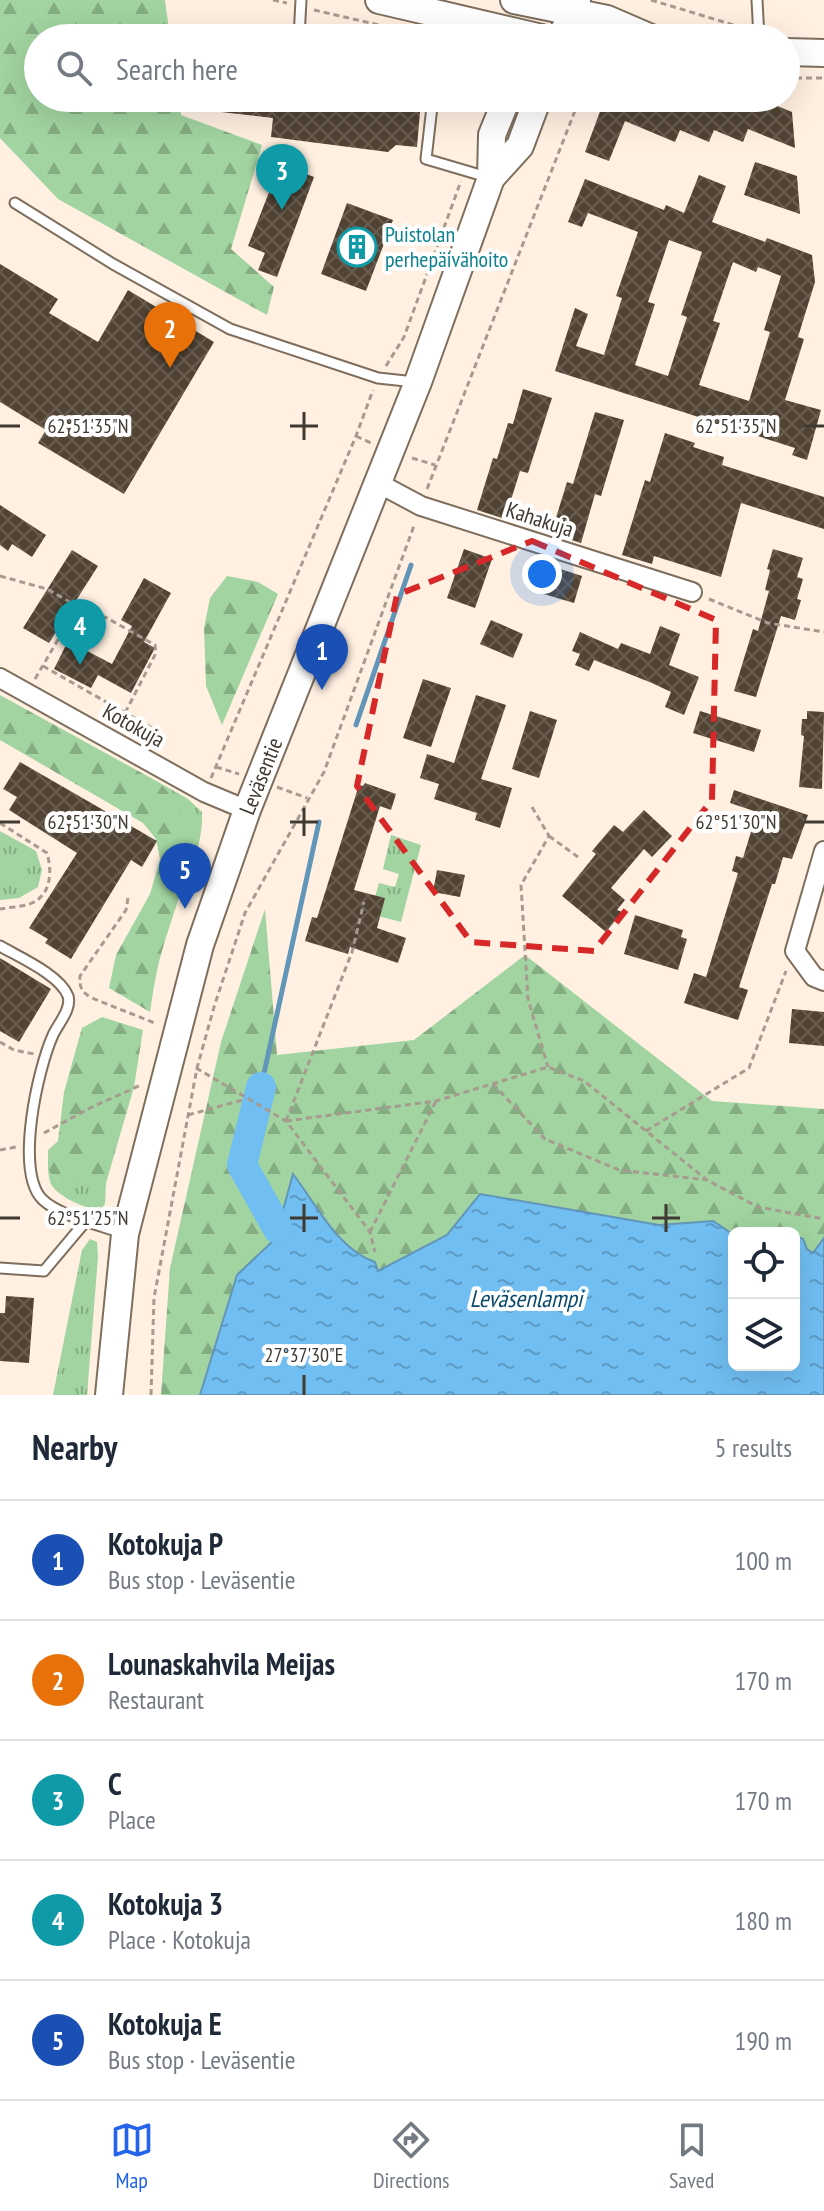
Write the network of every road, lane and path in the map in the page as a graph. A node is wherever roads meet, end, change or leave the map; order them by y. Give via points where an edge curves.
1 (273, 0) edge
2 (379, 0) edge
3 (514, 0) edge
4 (651, 0) edge
5 (757, 0) edge
6 (301, 3) edge
7 (547, 3) edge
8 (574, 6) edge
9 (300, 24) edge
10 (381, 24) edge
11 (480, 24) edge
12 (540, 24) edge
13 (619, 24) edge
14 (723, 24) edge
15 (758, 24) edge
16 (800, 52) edge
17 (824, 53) edge
18 (800, 78) edge
19 (824, 78) edge
20 (431, 112) edge
21 (501, 112) edge
22 (533, 112) edge
23 (575, 112) edge
24 (465, 169) junction
25 (491, 178) junction
26 (15, 203) dead end
27 (378, 378) junction
28 (418, 382) junction
29 (378, 483) junction
30 (421, 506) junction
31 (0, 576) edge
32 (692, 592) joint
33 (77, 607) junction
34 (824, 632) edge
35 (43, 666) junction
36 (0, 678) edge
37 (27, 693) junction
38 (125, 713) junction
39 (159, 732) dead end
40 (204, 792) junction
41 (532, 807) dead end
42 (247, 810) junction
43 (0, 823) edge
44 (549, 836) junction
45 (824, 851) edge
46 (578, 857) dead end
47 (128, 898) dead end
48 (364, 902) dead end
49 (0, 909) edge
50 (0, 946) edge
51 (795, 951) junction
52 (824, 981) edge
53 (157, 1024) dead end
54 (0, 1042) edge
55 (45, 1056) junction
56 (548, 1067) junction
57 (197, 1068) junction
58 (492, 1084) junction
59 (143, 1085) dead end
60 (247, 1098) junction
61 (436, 1101) junction
62 (188, 1115) junction
63 (286, 1121) junction
64 (646, 1131) junction
65 (31, 1140) junction
66 (0, 1150) edge
67 (707, 1180) junction
68 (824, 1219) edge
69 (86, 1221) junction
70 (370, 1232) junction
71 (125, 1234) junction
72 (375, 1252) dead end
73 (0, 1268) edge
74 (109, 1395) edge
75 (151, 1395) edge

1 - 6 path
2 - 11 main road
3 - 7 main road
4 - 14 path
5 - 15 lane
6 - 9 lane
6 - 10 path
7 - 8 main road
7 - 12 main road
8 - 13 main road
16 - 17 main road
18 - 19 path
20 - 24 lane via 426,159
21 - 25 main road, Leväsentie via 492,135
22 - 25 main road, Leväsentie via 520,146
23 - 30 path
24 - 25 lane
24 - 27 path via 404,337
25 - 28 main road, Leväsentie
26 - 27 lane via 230,329
27 - 28 lane
27 - 40 path
28 - 29 main road, Leväsentie
29 - 30 street, Kahakuja
29 - 42 main road, Leväsentie
30 - 32 street, Kahakuja
30 - 57 path via 324,772 245,913
31 - 33 path via 47,589
32 - 34 path via 768,623
33 - 35 path
33 - 38 path via 157,648
35 - 37 path
35 - 38 path
36 - 37 street, Kotokuja
37 - 40 street, Kotokuja
38 - 39 path
40 - 42 street, Kotokuja
41 - 44 path
42 - 71 main road, Leväsentie via 200,945
43 - 49 path via 47,853 52,870 47,888 34,903
44 - 46 path
44 - 56 path via 521,885 528,999
45 - 51 street
47 - 53 path via 126,910 80,976 80,984 92,998
48 - 63 path via 352,952
50 - 55 lane via 47,973 69,998
51 - 52 street via 814,977
51 - 64 path via 749,1068
54 - 55 path
55 - 65 lane via 37,1077
56 - 58 path
56 - 64 path via 584,1081
57 - 60 path
57 - 62 path
58 - 61 path
58 - 67 path via 545,1139 619,1170
59 - 65 path
60 - 62 path
60 - 63 path
61 - 63 path
61 - 70 path
62 - 75 path via 154,1298
63 - 70 path
64 - 67 path
65 - 66 path
65 - 69 lane via 31,1168 41,1199
67 - 68 path via 758,1207
69 - 71 lane
69 - 73 lane via 44,1271
70 - 72 path
71 - 74 main road, Leväsentie

